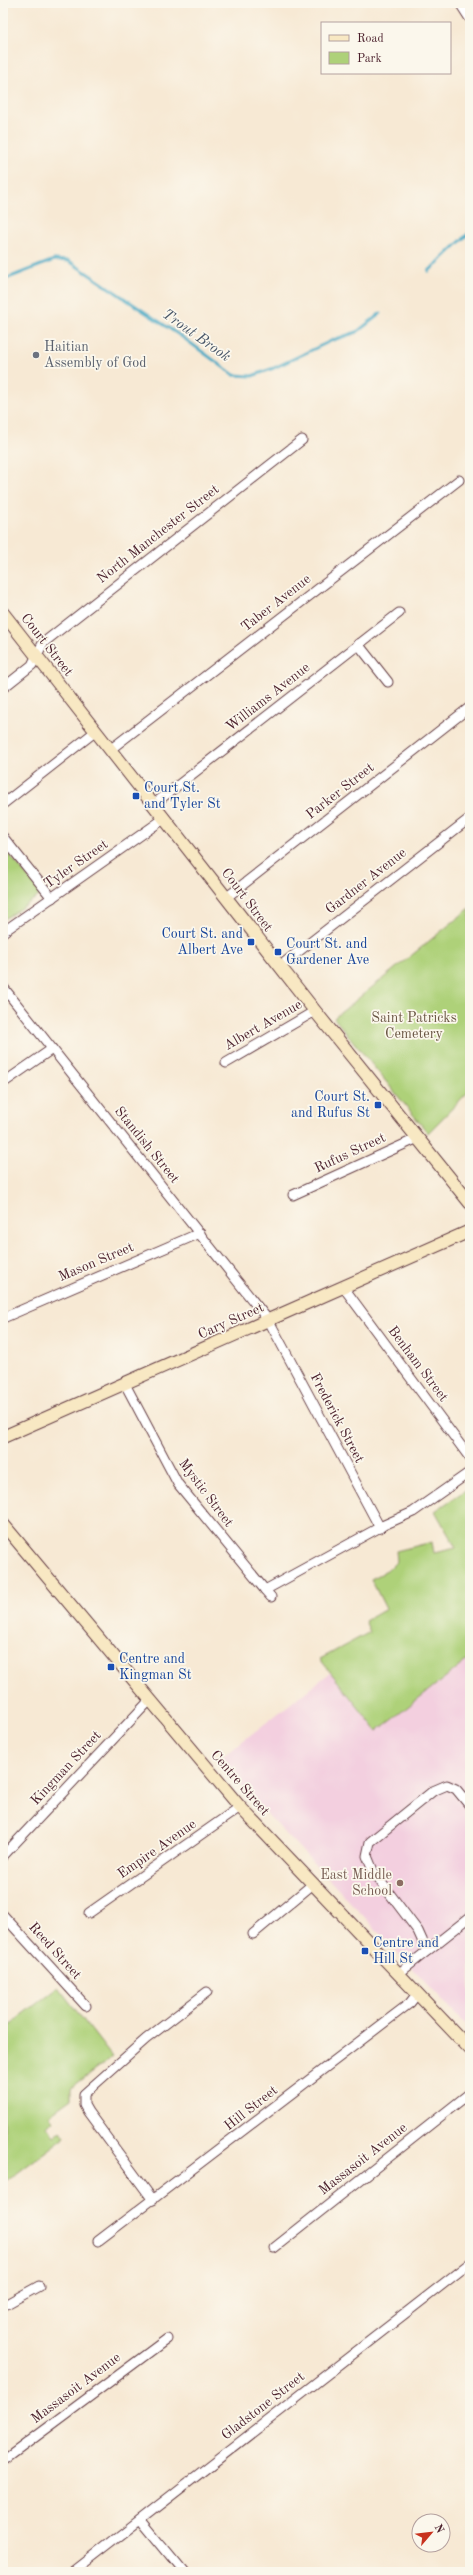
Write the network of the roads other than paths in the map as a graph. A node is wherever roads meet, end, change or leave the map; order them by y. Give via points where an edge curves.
1 (461, 3) edge
2 (469, 14) edge
3 (302, 440) dead end
4 (459, 480) dead end
5 (3, 613) edge
6 (399, 613) dead end
7 (358, 644) junction
8 (36, 655) junction
9 (388, 682) dead end
10 (3, 688) edge
11 (470, 707) edge
12 (96, 731) junction
13 (111, 749) junction
14 (3, 804) edge
15 (154, 804) junction
16 (165, 818) junction
17 (470, 818) edge
18 (3, 837) edge
19 (52, 898) junction
20 (227, 898) junction
21 (3, 932) edge
22 (280, 966) junction
23 (3, 987) edge
24 (315, 1011) junction
25 (52, 1049) junction
26 (226, 1063) dead end
27 (3, 1083) edge
28 (418, 1138) junction
29 (293, 1195) dead end
30 (470, 1203) edge
31 (470, 1231) edge
32 (200, 1233) junction
33 (344, 1288) junction
34 (3, 1318) edge
35 (268, 1321) junction
36 (125, 1384) junction
37 (3, 1437) edge
38 (470, 1458) edge
39 (470, 1472) edge
40 (3, 1524) edge
41 (380, 1528) junction
42 (265, 1590) junction
43 (271, 1597) dead end
44 (150, 1700) junction
45 (470, 1806) edge
46 (240, 1807) junction
47 (3, 1856) edge
48 (312, 1884) junction
49 (89, 1913) dead end
50 (3, 1915) edge
51 (470, 1917) edge
52 (253, 1934) dead end
53 (427, 1951) junction
54 (398, 1974) junction
55 (207, 1992) dead end
56 (417, 1994) junction
57 (86, 2006) dead end
58 (470, 2049) edge
59 (470, 2092) edge
60 (153, 2200) junction
61 (98, 2241) dead end
62 (274, 2248) dead end
63 (470, 2263) edge
64 (39, 2286) dead end
65 (3, 2306) edge
66 (167, 2339) dead end
67 (3, 2461) edge
68 (140, 2520) junction
69 (73, 2572) edge
70 (183, 2572) edge

1 - 2 street
3 - 8 street, North Manchester Street via 43,643
4 - 13 street, Taber Avenue
5 - 8 main road, Court Street
6 - 7 street, Williams Avenue
7 - 9 street
7 - 15 street, Williams Avenue
8 - 10 street, North Manchester Street via 32,665
8 - 12 main road, Court Street
11 - 20 street, Parker Street
12 - 13 main road, Court Street
12 - 14 street
13 - 15 main road, Court Street
15 - 16 main road, Court Street
16 - 19 street, Tyler Street
16 - 20 main road, Court Street
17 - 22 street, Gardner Avenue
18 - 19 street
19 - 21 street, Tyler Street
20 - 22 main road, Court Street
22 - 24 main road, Court Street
23 - 25 street, Standish Street
24 - 26 street, Albert Avenue
24 - 28 main road, Court Street
25 - 27 street
25 - 32 street, Standish Street
28 - 29 street, Rufus Street
28 - 30 main road, Court Street
31 - 33 main road, Cary Street
32 - 34 street, Mason Street
32 - 35 street, Standish Street
33 - 35 main road, Cary Street
33 - 38 street, Benham Street
35 - 36 main road, Cary Street
35 - 41 street, Frederick Street
36 - 37 main road, Cary Street
36 - 42 street, Mystic Street via 178,1484
39 - 41 street via 413,1512
40 - 44 main road, Centre Street
41 - 42 street
42 - 43 street, Mystic Street
44 - 46 main road, Centre Street
44 - 47 street, Kingman Street
45 - 53 street via 456,1789 447,1785 433,1791 370,1842 367,1856 374,1873 418,1931
46 - 48 main road, Centre Street
46 - 49 street, Empire Avenue
48 - 52 street
48 - 54 main road, Centre Street
50 - 57 street, Reed Street
51 - 53 street
53 - 54 street
54 - 56 main road, Centre Street
55 - 60 street via 146,2039 84,2094 84,2105
56 - 58 main road, Centre Street
56 - 60 street, Hill Street via 404,2008
59 - 62 street, Massasoit Avenue
60 - 61 street, Hill Street
63 - 68 street, Gladstone Street
64 - 65 street
66 - 67 street, Massasoit Avenue
68 - 69 street, Gladstone Street
68 - 70 street

